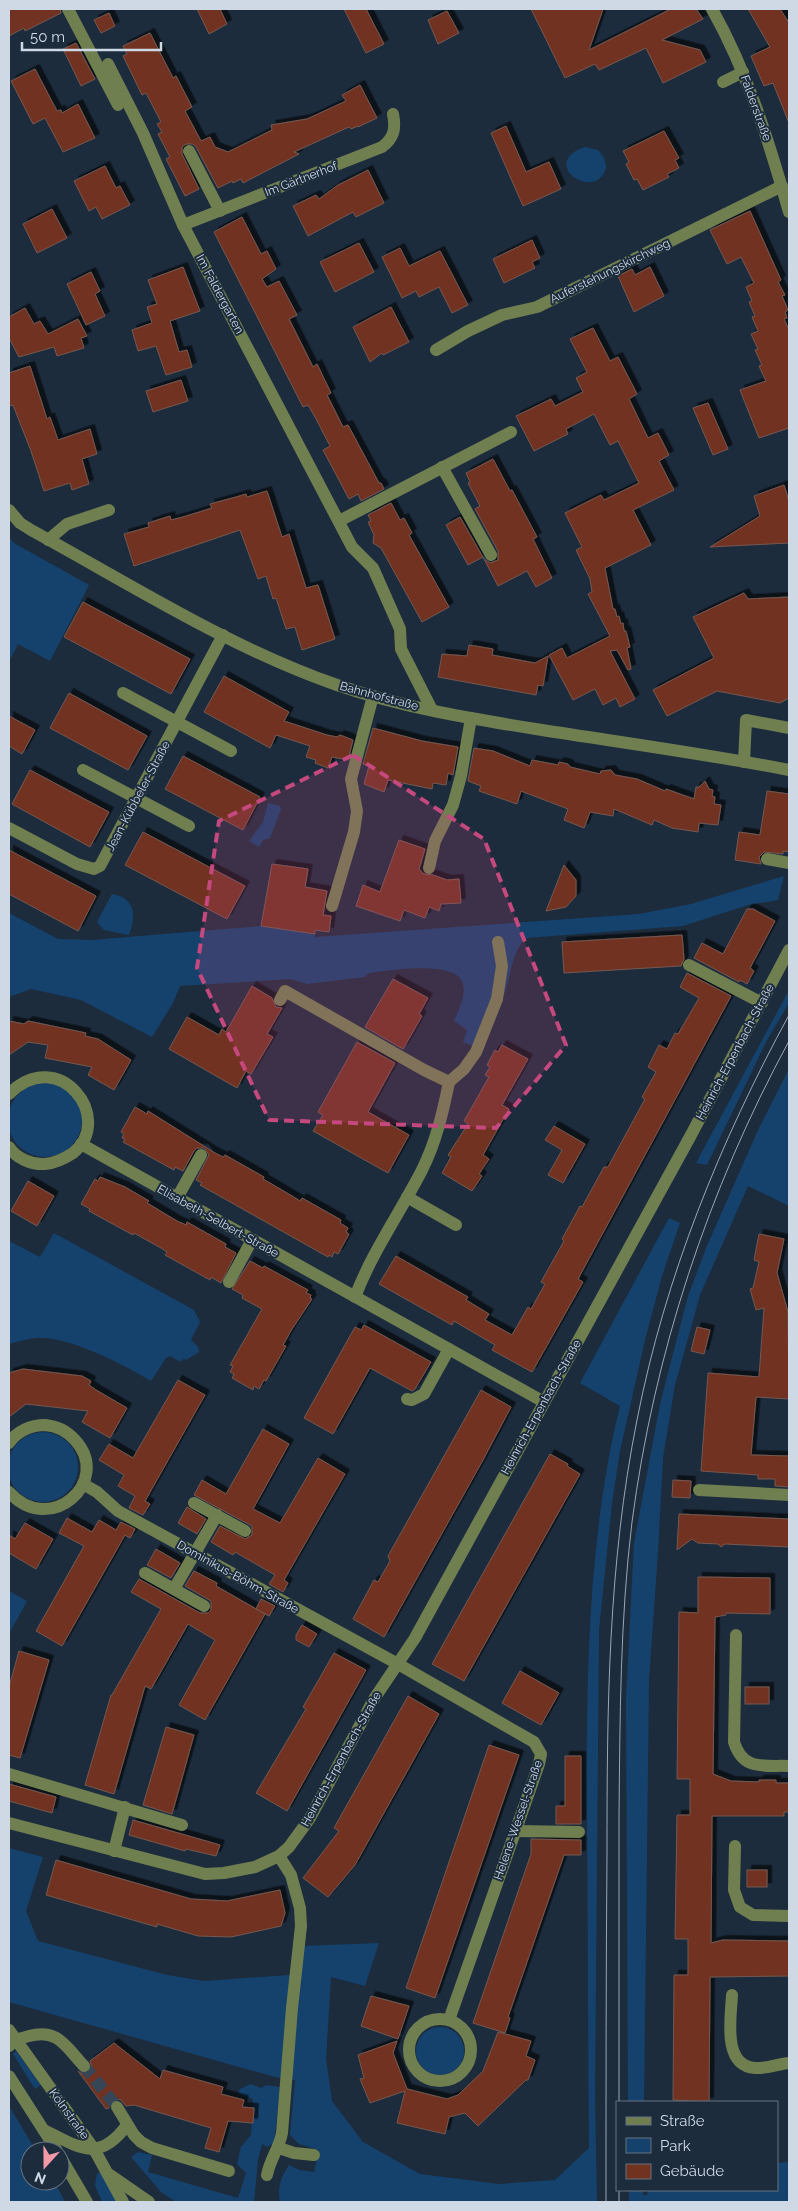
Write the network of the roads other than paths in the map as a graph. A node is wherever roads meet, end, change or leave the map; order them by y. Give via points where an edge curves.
1 (68, 9) edge
2 (712, 9) edge
3 (108, 64) dead end
4 (743, 72) junction
5 (723, 82) dead end
6 (118, 105) dead end
7 (393, 114) dead end
8 (189, 151) dead end
9 (782, 186) junction
10 (220, 211) junction
11 (789, 212) edge
12 (183, 225) junction
13 (436, 350) dead end
14 (511, 432) dead end
15 (442, 467) junction
16 (9, 510) edge
17 (109, 510) dead end
18 (339, 521) junction
19 (48, 540) junction
20 (491, 555) dead end
21 (223, 635) junction
22 (123, 693) dead end
23 (373, 696) junction
24 (432, 710) junction
25 (471, 718) junction
26 (177, 722) junction
27 (789, 728) edge
28 (231, 751) dead end
29 (744, 762) junction
30 (83, 770) dead end
31 (789, 770) edge
32 (137, 798) junction
33 (189, 826) dead end
34 (9, 828) edge
35 (767, 859) dead end
36 (789, 863) edge
37 (429, 868) dead end
38 (332, 906) dead end
39 (498, 942) dead end
40 (789, 950) edge
41 (689, 965) dead end
42 (280, 1000) dead end
43 (762, 1003) junction
44 (449, 1082) junction
45 (9, 1094) edge
46 (81, 1144) junction
47 (9, 1146) edge
48 (201, 1155) dead end
49 (407, 1197) junction
50 (177, 1198) junction
51 (456, 1225) dead end
52 (252, 1240) junction
53 (229, 1282) dead end
54 (356, 1297) junction
55 (449, 1349) junction
56 (407, 1399) dead end
57 (544, 1402) junction
58 (9, 1443) edge
59 (83, 1484) junction
60 (699, 1490) dead end
61 (9, 1492) edge
62 (789, 1495) edge
63 (194, 1502) dead end
64 (217, 1516) junction
65 (245, 1531) dead end
66 (196, 1552) junction
67 (145, 1573) dead end
68 (174, 1589) junction
69 (204, 1606) dead end
70 (736, 1635) dead end
71 (398, 1664) junction
72 (789, 1766) edge
73 (9, 1774) edge
74 (125, 1807) junction
75 (9, 1823) edge
76 (182, 1824) dead end
77 (515, 1832) junction
78 (579, 1832) dead end
79 (735, 1846) dead end
80 (114, 1851) junction
81 (279, 1856) junction
82 (789, 1916) edge
83 (732, 1995) dead end
84 (449, 2020) junction
85 (11, 2038) edge
86 (789, 2063) edge
87 (84, 2066) tunnel mouth
88 (9, 2076) edge
89 (117, 2107) tunnel mouth
90 (127, 2125) junction
91 (44, 2130) junction
92 (51, 2141) edge
93 (279, 2148) junction
94 (94, 2149) junction
95 (314, 2155) dead end
96 (229, 2171) dead end
97 (70, 2173) edge
98 (109, 2174) junction
99 (267, 2175) dead end
100 (87, 2202) edge
101 (123, 2202) edge
102 (149, 2202) edge

1 - 6 street
2 - 4 street, Falderstraße
3 - 12 street, Im Faldergarten
4 - 5 street
4 - 9 street, Falderstraße
7 - 10 street, Im Gärtnerhof via 396,125 393,135 382,148
8 - 10 street
9 - 11 street, Falderstraße
9 - 13 street, Auferstehungskirchweg via 537,307 502,315
10 - 12 street, Im Gärtnerhof
12 - 18 street, Im Faldergarten
14 - 15 street
15 - 18 street
15 - 20 street
16 - 19 street, Bahnhofstraße via 20,523
17 - 19 street via 67,524
18 - 24 street, Im Faldergarten via 352,546 373,568 400,629 401,649
19 - 21 street, Bahnhofstraße
21 - 23 street, Bahnhofstraße via 308,675
21 - 26 street, Jean-Kübbeler-Straße
22 - 26 street
23 - 24 street, Bahnhofstraße
23 - 38 street via 350,779 356,811 354,832
24 - 25 street, Bahnhofstraße
25 - 29 street, Bahnhofstraße
25 - 37 street via 462,776 453,805 435,841
26 - 28 street
26 - 32 street, Jean-Kübbeler-Straße
27 - 29 street via 746,720
29 - 31 street, Bahnhofstraße
30 - 32 street
32 - 33 street
32 - 34 street, Jean-Kübbeler-Straße via 100,866 94,869 77,864
35 - 36 street
39 - 44 street via 502,966 497,999 476,1052
40 - 43 street, Heinrich-Erpenbach-Straße
41 - 43 street
42 - 44 street via 285,991
43 - 57 street, Heinrich-Erpenbach-Straße
44 - 49 street via 436,1136
45 - 46 street via 27,1080 38,1077 56,1079 72,1087 80,1096 88,1118
46 - 47 street via 66,1158 43,1164 20,1158
46 - 50 street, Elisabeth-Selbert-Straße
48 - 50 street
49 - 51 street
49 - 54 street via 365,1269
50 - 52 street, Elisabeth-Selbert-Straße
52 - 53 street
52 - 54 street, Elisabeth-Selbert-Straße
54 - 55 street, Elisabeth-Selbert-Straße
55 - 56 street via 424,1394
55 - 57 street, Elisabeth-Selbert-Straße
57 - 71 street, Heinrich-Erpenbach-Straße
58 - 59 street via 30,1427 62,1429 71,1435 83,1452 86,1463
59 - 61 street via 69,1502 48,1510 25,1506
59 - 66 street, Dominikus-Böhm-Straße via 98,1492 118,1511
60 - 62 street
63 - 64 street
64 - 65 street
64 - 66 street
66 - 68 street
66 - 71 street, Dominikus-Böhm-Straße
67 - 68 street
68 - 69 street
70 - 72 street via 734,1742 737,1752 740,1758 755,1765
71 - 77 street, Helene-Wessel-Straße via 534,1742 541,1754 539,1764
71 - 81 street, Heinrich-Erpenbach-Straße via 374,1699 310,1818
73 - 74 street
74 - 76 street
74 - 80 street
75 - 80 street, Heinrich-Erpenbach-Straße
77 - 78 street
77 - 84 street, Helene-Wessel-Straße
79 - 82 street via 734,1890 740,1907 753,1915
80 - 81 street, Heinrich-Erpenbach-Straße via 205,1874 255,1867
81 - 93 street via 291,1875 302,1926
83 - 86 street via 734,2056 742,2064 757,2069
84 - 84 street via 440,2019 421,2025 410,2042 409,2051 416,2070 433,2080 454,2078 470,2058 470,2042 466,2033
85 - 87 street via 43,2032 54,2036
85 - 94 street, Kölnstraße
88 - 91 street
89 - 90 street
90 - 94 street via 108,2145
90 - 96 street via 141,2142 152,2148
91 - 92 street
91 - 94 street via 77,2147
93 - 95 street
93 - 99 street via 270,2159
94 - 98 street, Kölnstraße
97 - 100 street
98 - 101 street, Kölnstraße
98 - 102 street

